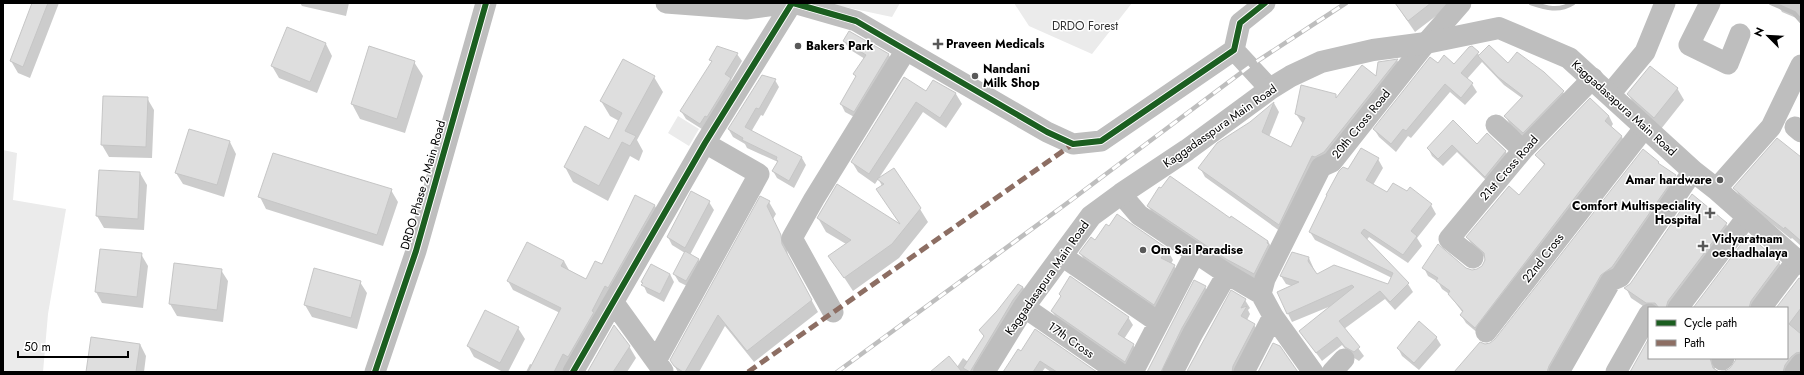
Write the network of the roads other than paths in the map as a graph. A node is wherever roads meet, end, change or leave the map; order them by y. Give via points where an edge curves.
1 (486, 3) edge
2 (666, 3) edge
3 (791, 3) edge
4 (1266, 3) edge
5 (1461, 3) edge
6 (1665, 3) edge
7 (1710, 3) edge
8 (1740, 34) dead end
9 (1426, 43) junction
10 (906, 50) junction
11 (1234, 50) junction
12 (1321, 62) joint
13 (1801, 65) edge
14 (1593, 78) junction
15 (1270, 89) junction
16 (1610, 94) junction
17 (1496, 125) dead end
18 (1645, 127) junction
19 (705, 143) junction
20 (1523, 150) junction
21 (1693, 171) junction
22 (1716, 189) junction
23 (1121, 194) junction
24 (1747, 217) junction
25 (1195, 253) junction
26 (1062, 256) junction
27 (1473, 258) dead end
28 (1799, 262) edge
29 (1227, 274) junction
30 (1261, 294) junction
31 (614, 303) junction
32 (1024, 307) junction
33 (1679, 307) edge
34 (1762, 307) edge
35 (833, 312) dead end
36 (1273, 316) junction
37 (1648, 316) edge
38 (1158, 322) junction
39 (1486, 332) dead end
40 (1801, 364) edge
41 (660, 366) edge
42 (990, 370) edge
43 (375, 372) edge
44 (573, 372) edge
45 (1118, 372) edge
46 (1133, 372) edge
47 (1173, 372) edge
48 (1244, 372) edge
49 (1313, 372) edge
50 (1559, 372) edge
51 (1616, 372) edge
52 (1795, 372) edge

1 - 43 street, DRDO Phase 2 Main Road via 416,251
2 - 3 street via 746,9
3 - 10 street via 856,21
3 - 19 street
4 - 11 street via 1240,23
5 - 9 street, 20th Cross Road
6 - 16 street via 1645,52
7 - 8 street via 1689,45 1728,64
9 - 12 main road, Kaggadasapura Main Road via 1374,50
9 - 14 main road, Kaggadasapura Main Road via 1499,28 1569,58
9 - 30 street, 20th Cross Road via 1332,162 1321,167 1265,279
10 - 11 street via 1047,132 1074,144 1101,141
10 - 35 street via 792,238
11 - 15 street
12 - 15 main road, Kaggadasspura Main Road
13 - 22 street via 1771,127
14 - 16 main road, Kaggadasapura Main Road
14 - 20 street, 21st Cross Road
15 - 23 main road, Kaggadasspura Main Road via 1187,150
16 - 18 main road, Kaggadasapura Main Road
17 - 20 street
18 - 21 main road, Kaggadasapura Main Road
18 - 39 street, 22nd Cross
19 - 31 street
19 - 41 street via 759,174
20 - 27 street, 21st Cross Road via 1449,239
21 - 22 main road, Kaggadasapura Main Road
21 - 50 street via 1620,277 1611,282
22 - 24 main road, Kaggadasapura Main Road
23 - 25 street via 1139,215
23 - 26 main road, Kaggadasapura Main Road via 1091,216
24 - 28 main road, Kaggadasapura Main Road
24 - 33 street
25 - 29 street
25 - 38 street
26 - 32 main road, Kaggadasapura Main Road
26 - 38 street
28 - 34 street
29 - 30 street
29 - 47 street
30 - 36 street
31 - 41 street
31 - 44 street
32 - 42 main road, Kaggadasapura Main Road
32 - 45 street, 17th Cross
36 - 48 street
36 - 49 street
37 - 51 street
38 - 46 street
40 - 52 street

